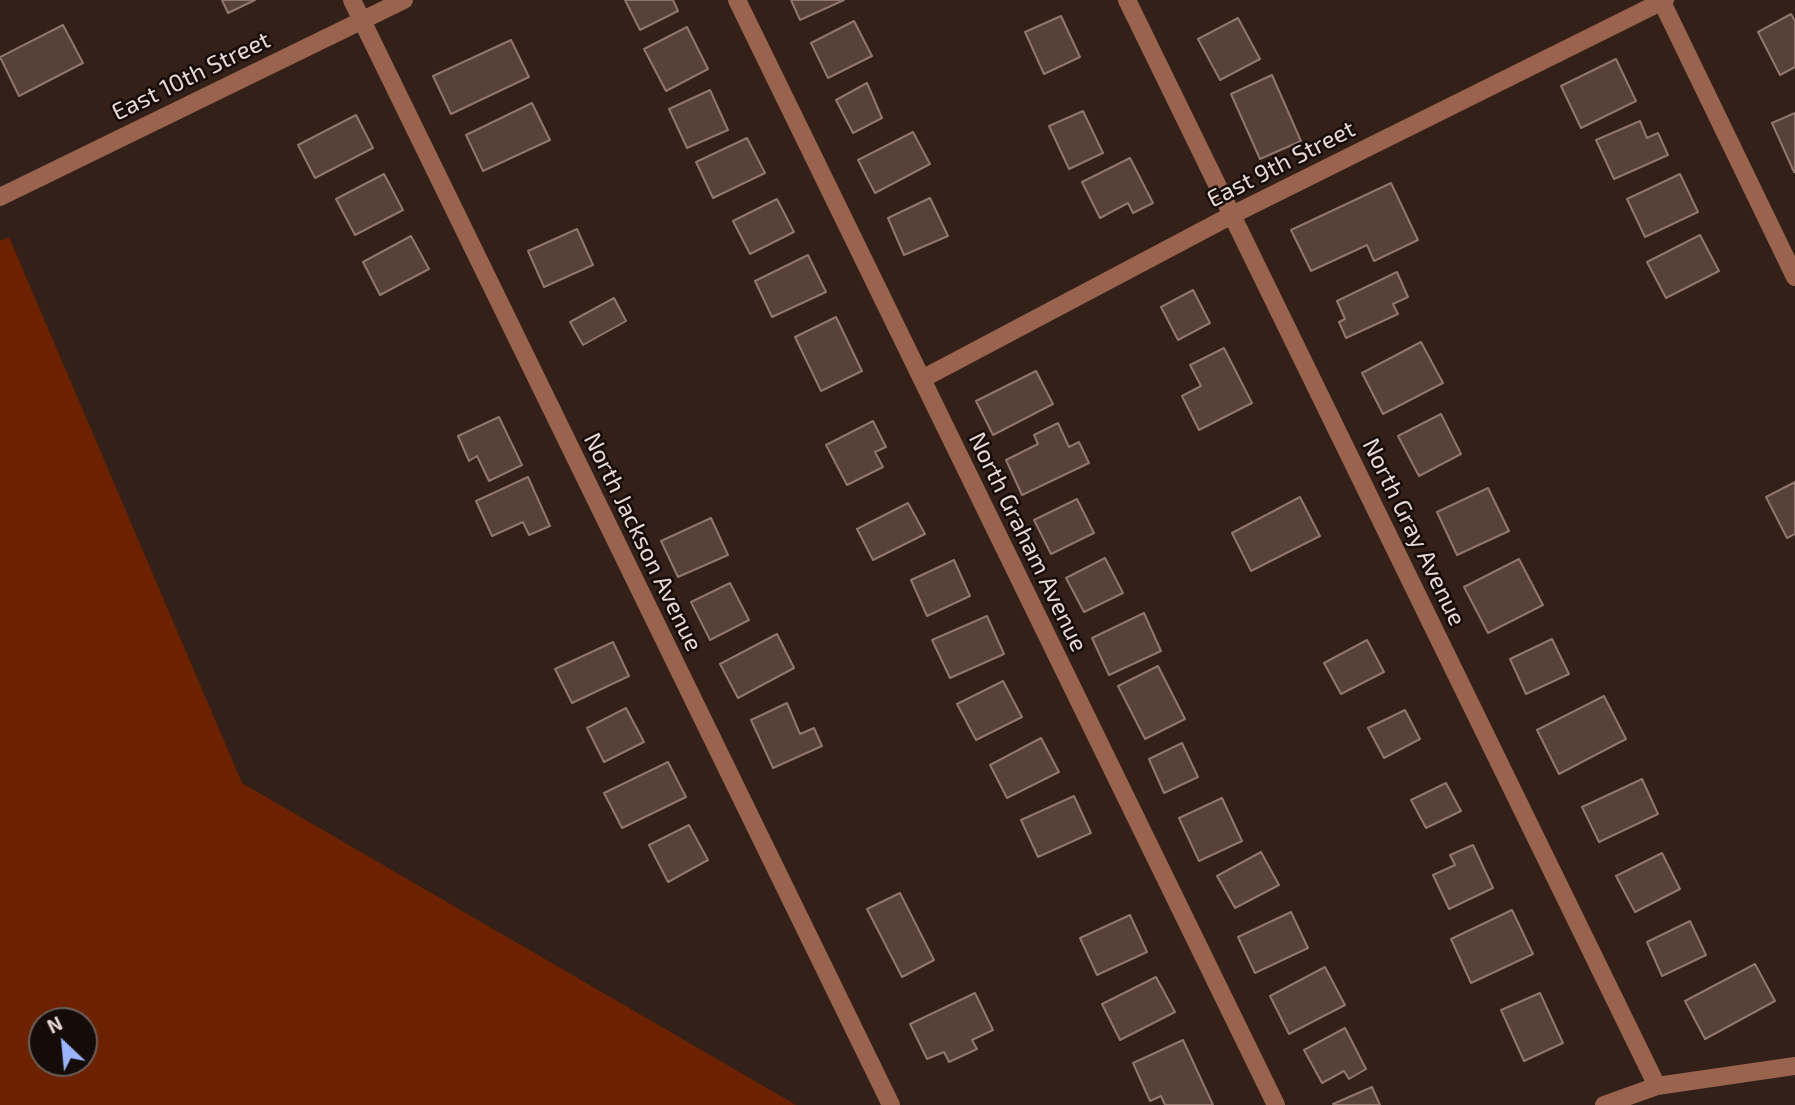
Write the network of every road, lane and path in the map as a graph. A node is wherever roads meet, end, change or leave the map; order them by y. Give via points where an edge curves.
1 (352, 0) edge
2 (404, 0) edge
3 (737, 0) edge
4 (1127, 0) edge
5 (1663, 1) edge
6 (362, 20) junction
7 (0, 197) edge
8 (1232, 215) junction
9 (1795, 277) edge
10 (922, 379) junction
11 (1795, 1066) edge
12 (1657, 1086) junction
13 (891, 1105) edge
14 (1276, 1105) edge
15 (1604, 1105) edge

1 - 6 street, North Jackson Avenue
2 - 6 street, East 10th Street
3 - 10 street, North Graham Avenue
4 - 8 street, North Gray Avenue
5 - 8 street, East 9th Street
5 - 9 street
6 - 7 street, East 10th Street
6 - 13 street, North Jackson Avenue
8 - 10 street, East 9th Street
8 - 12 street, North Gray Avenue
10 - 14 street, North Graham Avenue
11 - 12 street
12 - 15 street

